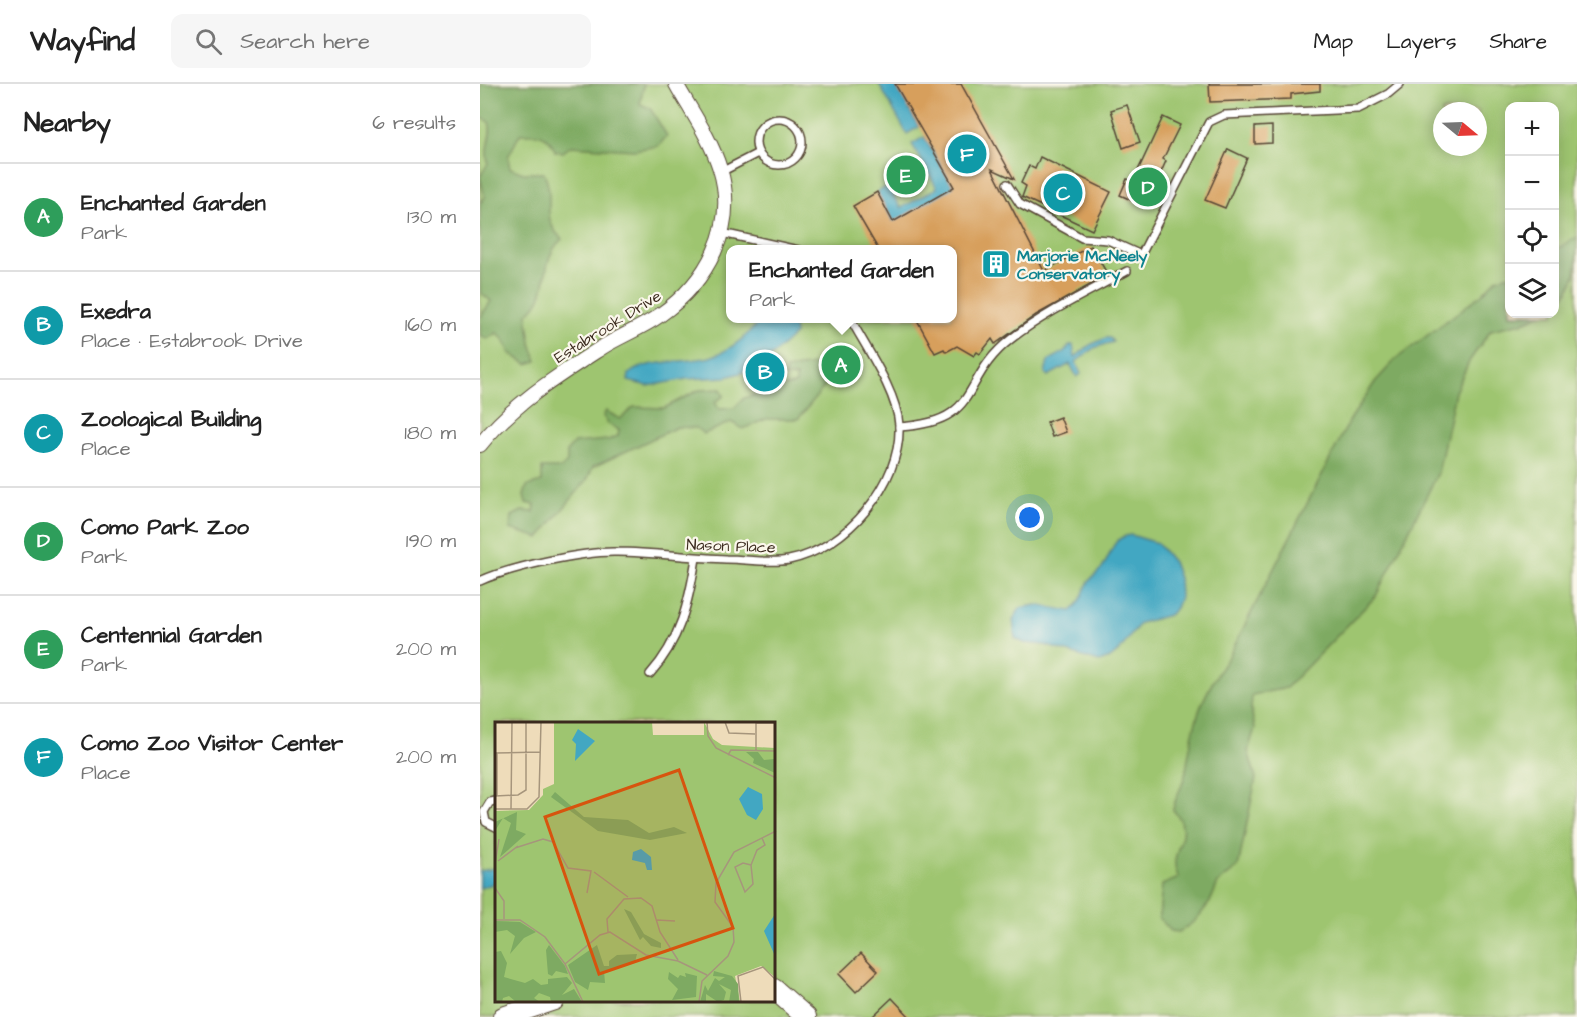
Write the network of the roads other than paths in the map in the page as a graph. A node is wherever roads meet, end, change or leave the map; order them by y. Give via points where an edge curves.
1 (676, 84) edge
2 (1400, 84) edge
3 (758, 153) junction
4 (721, 172) junction
5 (1007, 184) dead end
6 (722, 233) junction
7 (779, 245) edge
8 (1127, 271) dead end
9 (853, 323) edge
10 (899, 427) junction
11 (480, 445) edge
12 (696, 558) junction
13 (480, 581) edge
14 (650, 674) dead end
15 (495, 801) edge
16 (495, 826) edge
17 (776, 991) edge
18 (548, 1002) edge
19 (503, 1017) edge
20 (806, 1017) edge

1 - 4 street, Estabrook Drive via 712,147
2 - 5 lane via 1358,109 1224,115 1209,122 1141,255 1108,240 1082,238 1020,204
3 - 3 lane via 770,164 785,164 798,155 799,132 782,120 768,122 758,132
3 - 4 lane
4 - 6 street, Estabrook Drive
6 - 7 lane
6 - 11 street, Estabrook Drive via 707,268 687,294 661,315 525,398
8 - 10 lane via 1014,336 994,352 957,410 929,424
9 - 10 lane, Nason Place via 893,398
10 - 12 lane, Nason Place via 897,448 883,487 846,531 815,551 790,560
12 - 13 lane, Nason Place via 615,552 503,571
12 - 14 lane via 682,622 665,657
15 - 16 lane via 483,812 486,822
17 - 20 main road
18 - 19 main road

